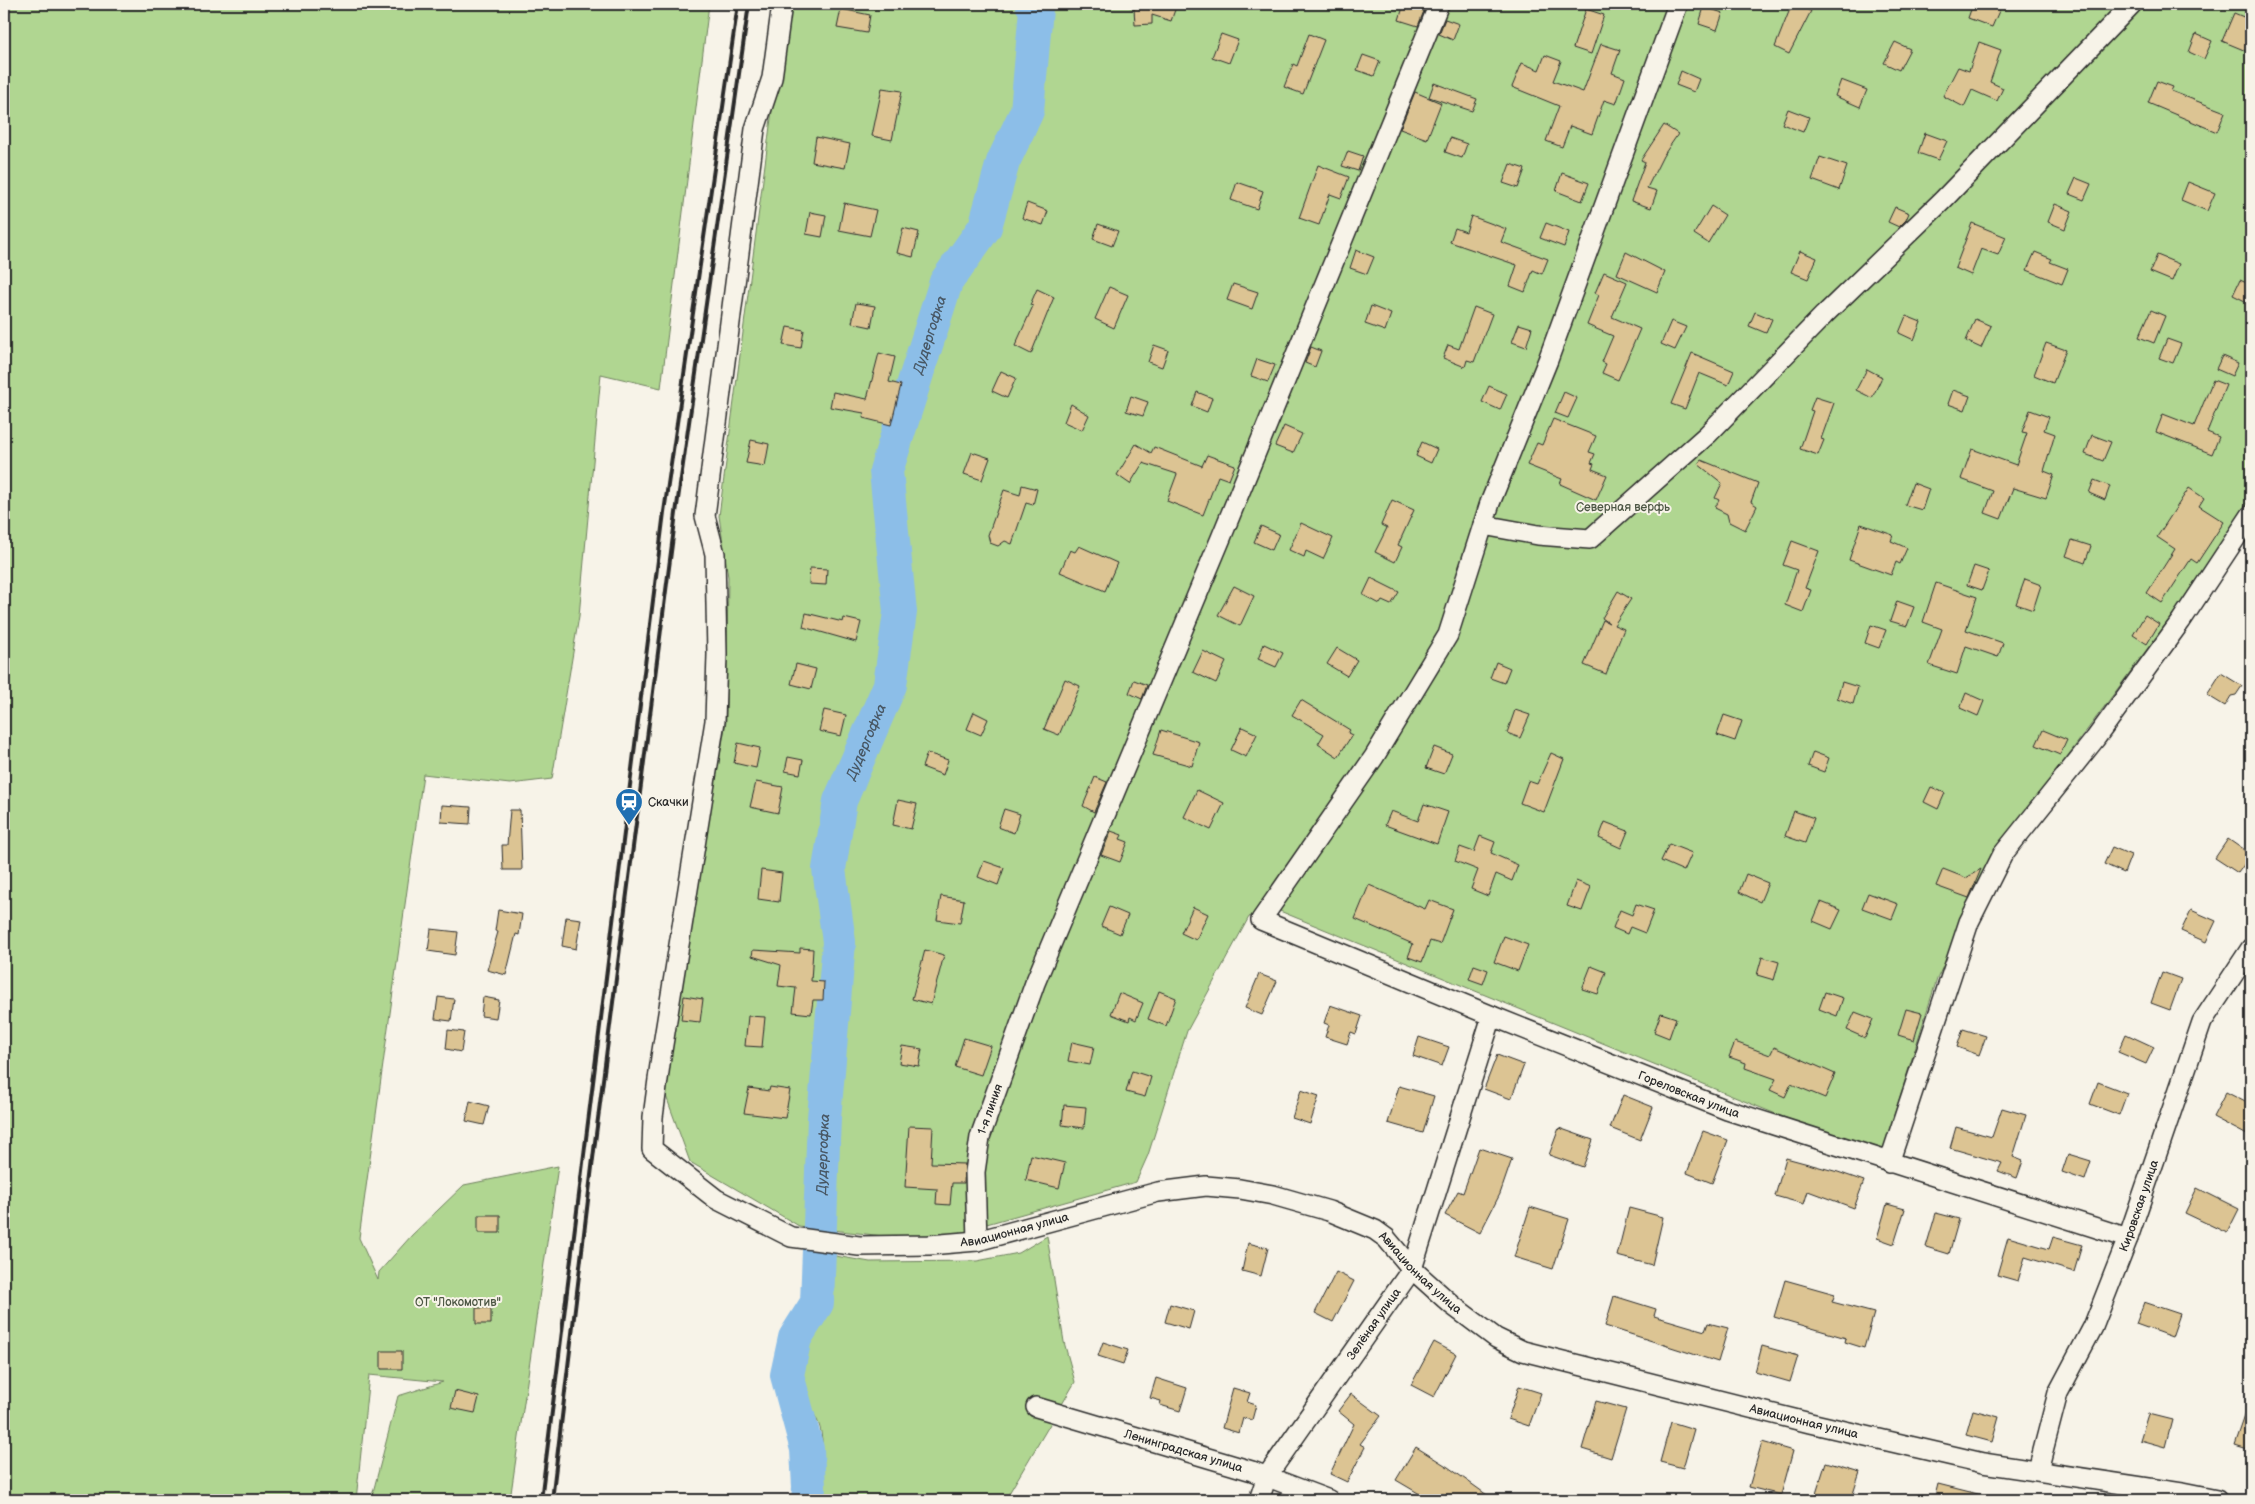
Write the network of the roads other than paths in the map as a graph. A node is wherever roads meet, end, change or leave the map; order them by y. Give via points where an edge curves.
1 (782, 4) edge
2 (1439, 4) edge
3 (1678, 4) edge
4 (2132, 4) edge
5 (2251, 515) edge
6 (1483, 525) junction
7 (2251, 948) edge
8 (1492, 1016) junction
9 (1888, 1163) junction
10 (2128, 1238) junction
11 (977, 1241) junction
12 (1412, 1269) junction
13 (1036, 1407) dead end
14 (2038, 1470) junction
15 (1268, 1476) junction
16 (1260, 1500) edge
17 (1329, 1500) edge
18 (2216, 1500) edge

1 - 11 street, Авиационная улица via 772,78 755,129 706,516 715,554 715,722 661,1058 652,1149 716,1199 792,1238 844,1245 929,1245
2 - 11 street, 1-я линия via 1225,530 1035,982 980,1137 975,1172
3 - 6 street via 1548,360
4 - 6 street via 1943,200 1708,434 1590,539 1538,535
5 - 9 street via 2003,854 1969,922
6 - 8 street, Гореловская улица via 1448,635 1374,756 1261,920
7 - 10 street, Кировская улица via 2202,1022
8 - 9 street, Гореловская улица via 1727,1110
8 - 12 street, Зелёная улица
9 - 10 street, Гореловская улица
10 - 14 street, Кировская улица via 2093,1327 2058,1394
11 - 12 street, Авиационная улица via 1149,1194 1206,1186 1273,1195 1352,1220 1386,1238
12 - 14 street, Авиационная улица via 1473,1322 1523,1351 1926,1450 1983,1463
12 - 15 street, Зелёная улица
13 - 15 street, Ленинградская улица
14 - 18 street, Авиационная улица
15 - 16 street, Зелёная улица
15 - 17 street, Ленинградская улица

